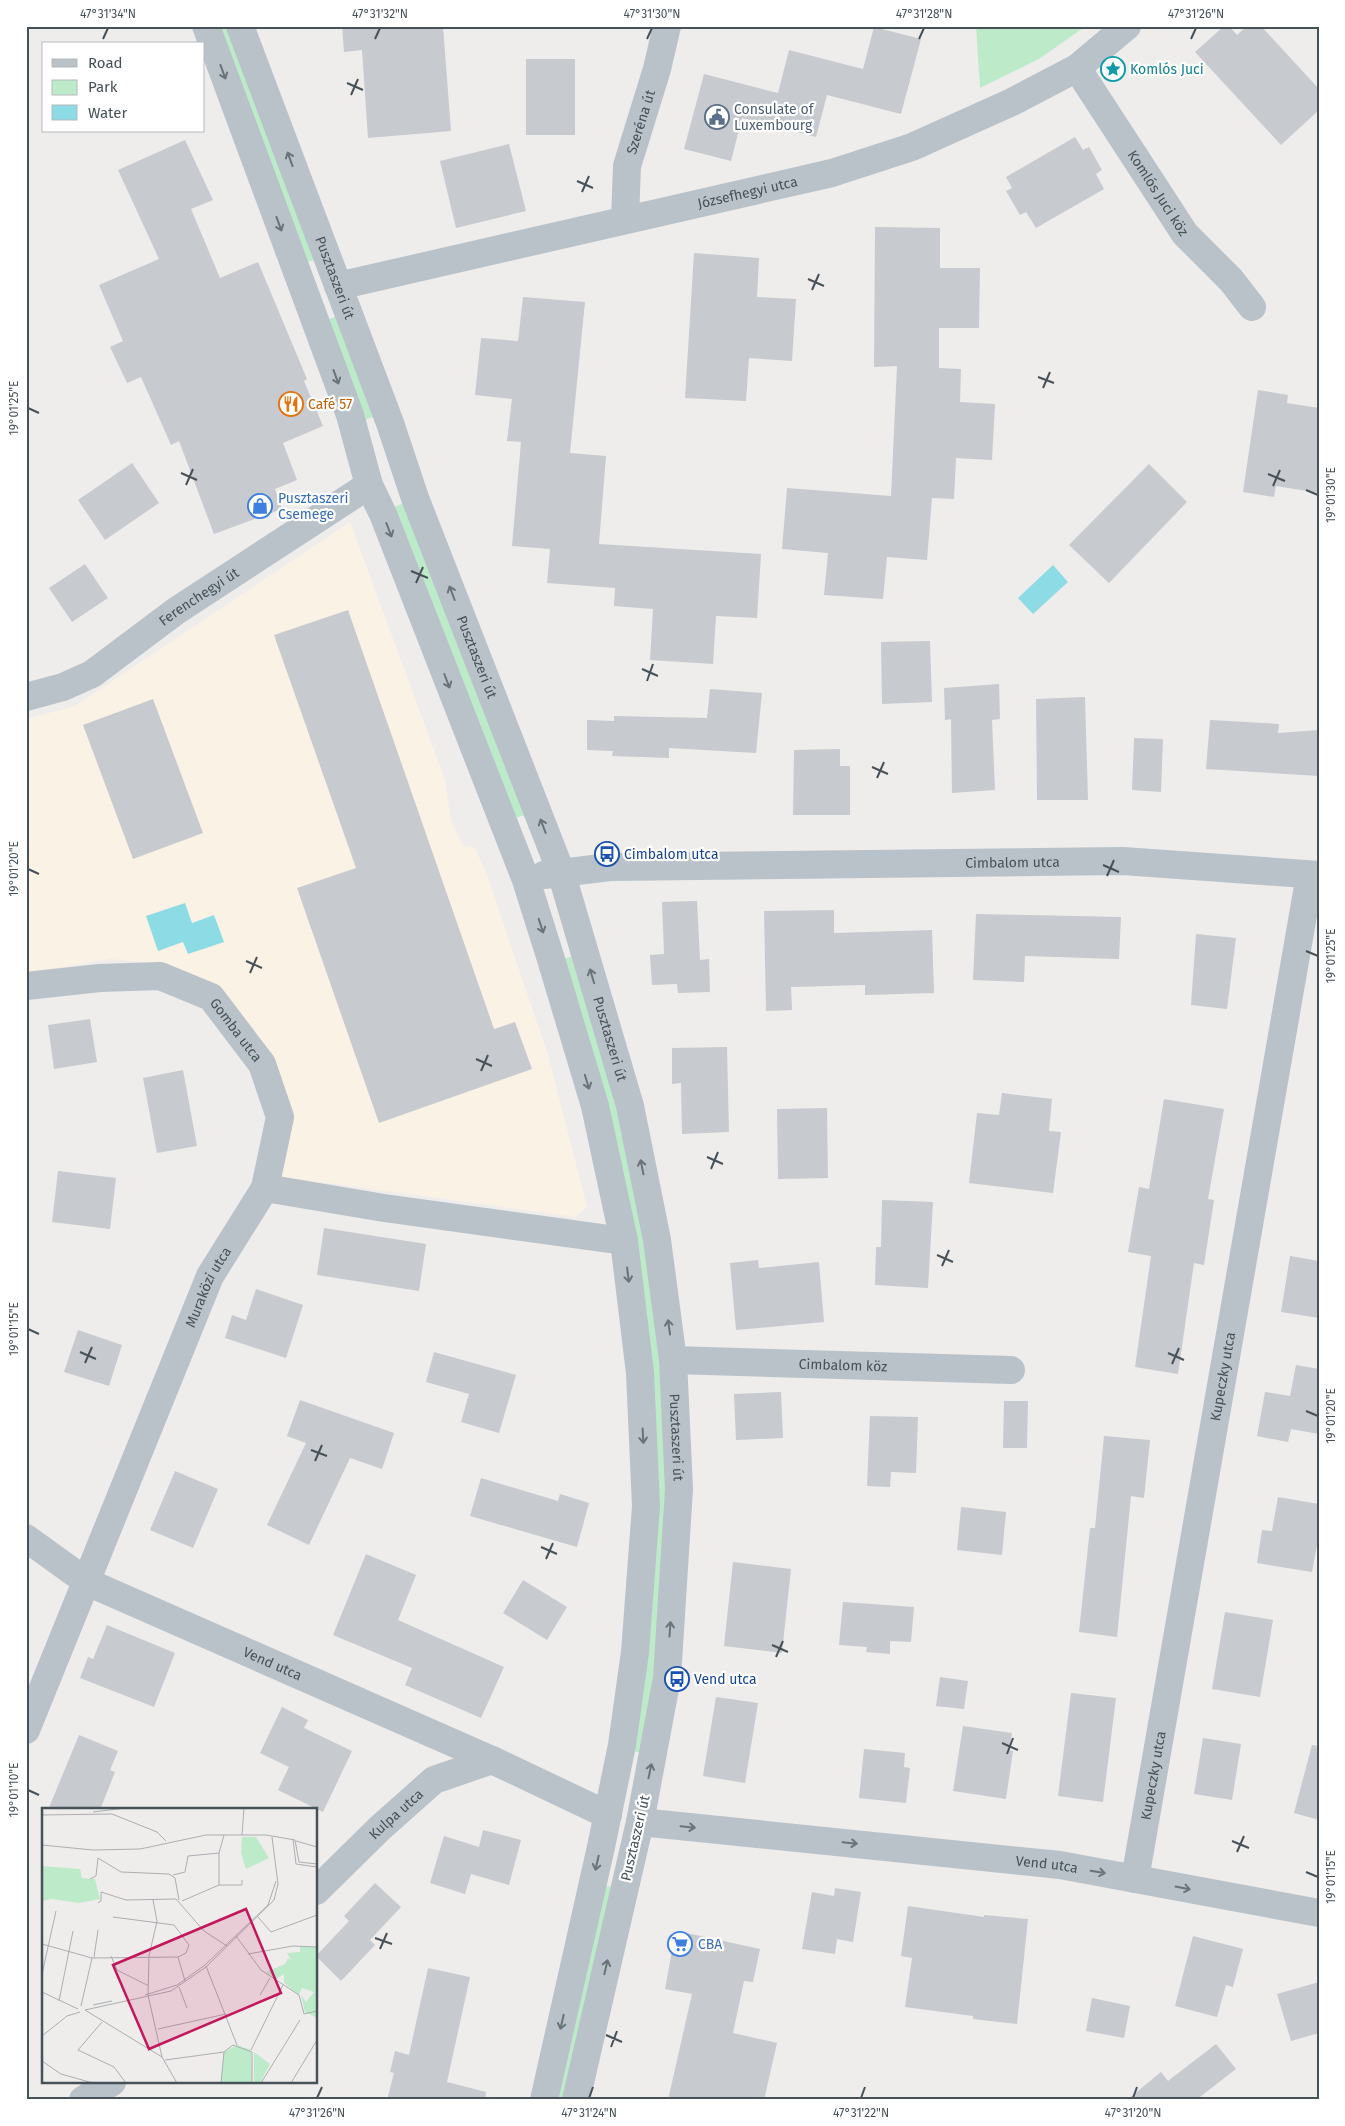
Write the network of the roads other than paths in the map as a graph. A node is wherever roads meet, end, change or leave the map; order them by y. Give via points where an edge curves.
1 (206, 26) edge
2 (240, 26) edge
3 (667, 26) edge
4 (1128, 26) edge
5 (1077, 68) junction
6 (625, 219) junction
7 (338, 286) junction
8 (305, 294) junction
9 (1252, 307) dead end
10 (407, 471) junction
11 (370, 485) junction
12 (26, 697) edge
13 (561, 872) junction
14 (1314, 875) edge
15 (526, 880) junction
16 (26, 986) edge
17 (265, 1188) junction
18 (624, 1242) junction
19 (673, 1360) junction
20 (1011, 1370) dead end
21 (26, 1538) edge
22 (87, 1582) junction
23 (26, 1730) edge
24 (492, 1760) junction
25 (608, 1815) junction
26 (640, 1822) junction
27 (1135, 1879) junction
28 (318, 1889) edge
29 (1319, 1913) edge
30 (109, 2084) edge
31 (83, 2100) edge
32 (544, 2100) edge
33 (576, 2100) edge

1 -> 8 street
7 -> 2 street, Pusztaszeri út
3 - 6 street, Szeréna út via 627,166
4 - 5 street, Józsefhegyi utca
5 - 6 street, Józsefhegyi utca via 1012,102 912,147 832,173
5 - 9 street, Komlós Juci köz via 1185,234 1231,280
6 - 7 street, Józsefhegyi utca
7 - 8 street, Józsefhegyi utca
7 - 10 street, Pusztaszeri út
8 -> 11 street via 357,435
10 - 11 street, Ferenchegyi út
13 -> 10 street, Pusztaszeri út
11 - 12 street, Ferenchegyi út via 176,611 92,674 63,687
11 -> 15 street
13 - 14 street, Cimbalom utca via 610,867 1123,860
13 - 15 street, Cimbalom utca
19 -> 13 street, Pusztaszeri út via 657,1240 630,1106
14 - 27 street, Kupeczky utca
15 -> 18 street via 595,1106
16 - 17 street, Gomba utca via 160,976 211,996 262,1064 280,1117
17 - 18 street
17 - 22 street, Muraközi utca via 210,1276
18 -> 25 street via 640,1373 646,1506 635,1652
19 - 20 street, Cimbalom köz
26 -> 19 street, Pusztaszeri út via 667,1678 679,1489
21 - 22 street, Vend utca
22 - 23 street, Muraközi utca
22 - 24 street, Vend utca
24 - 25 street, Vend utca
24 - 28 street, Kulpa utca via 434,1780
25 - 26 street, Vend utca
25 -> 32 street
26 -> 27 street, Vend utca via 1060,1865
33 -> 26 street, Pusztaszeri út
27 -> 29 street, Vend utca
30 - 31 street

